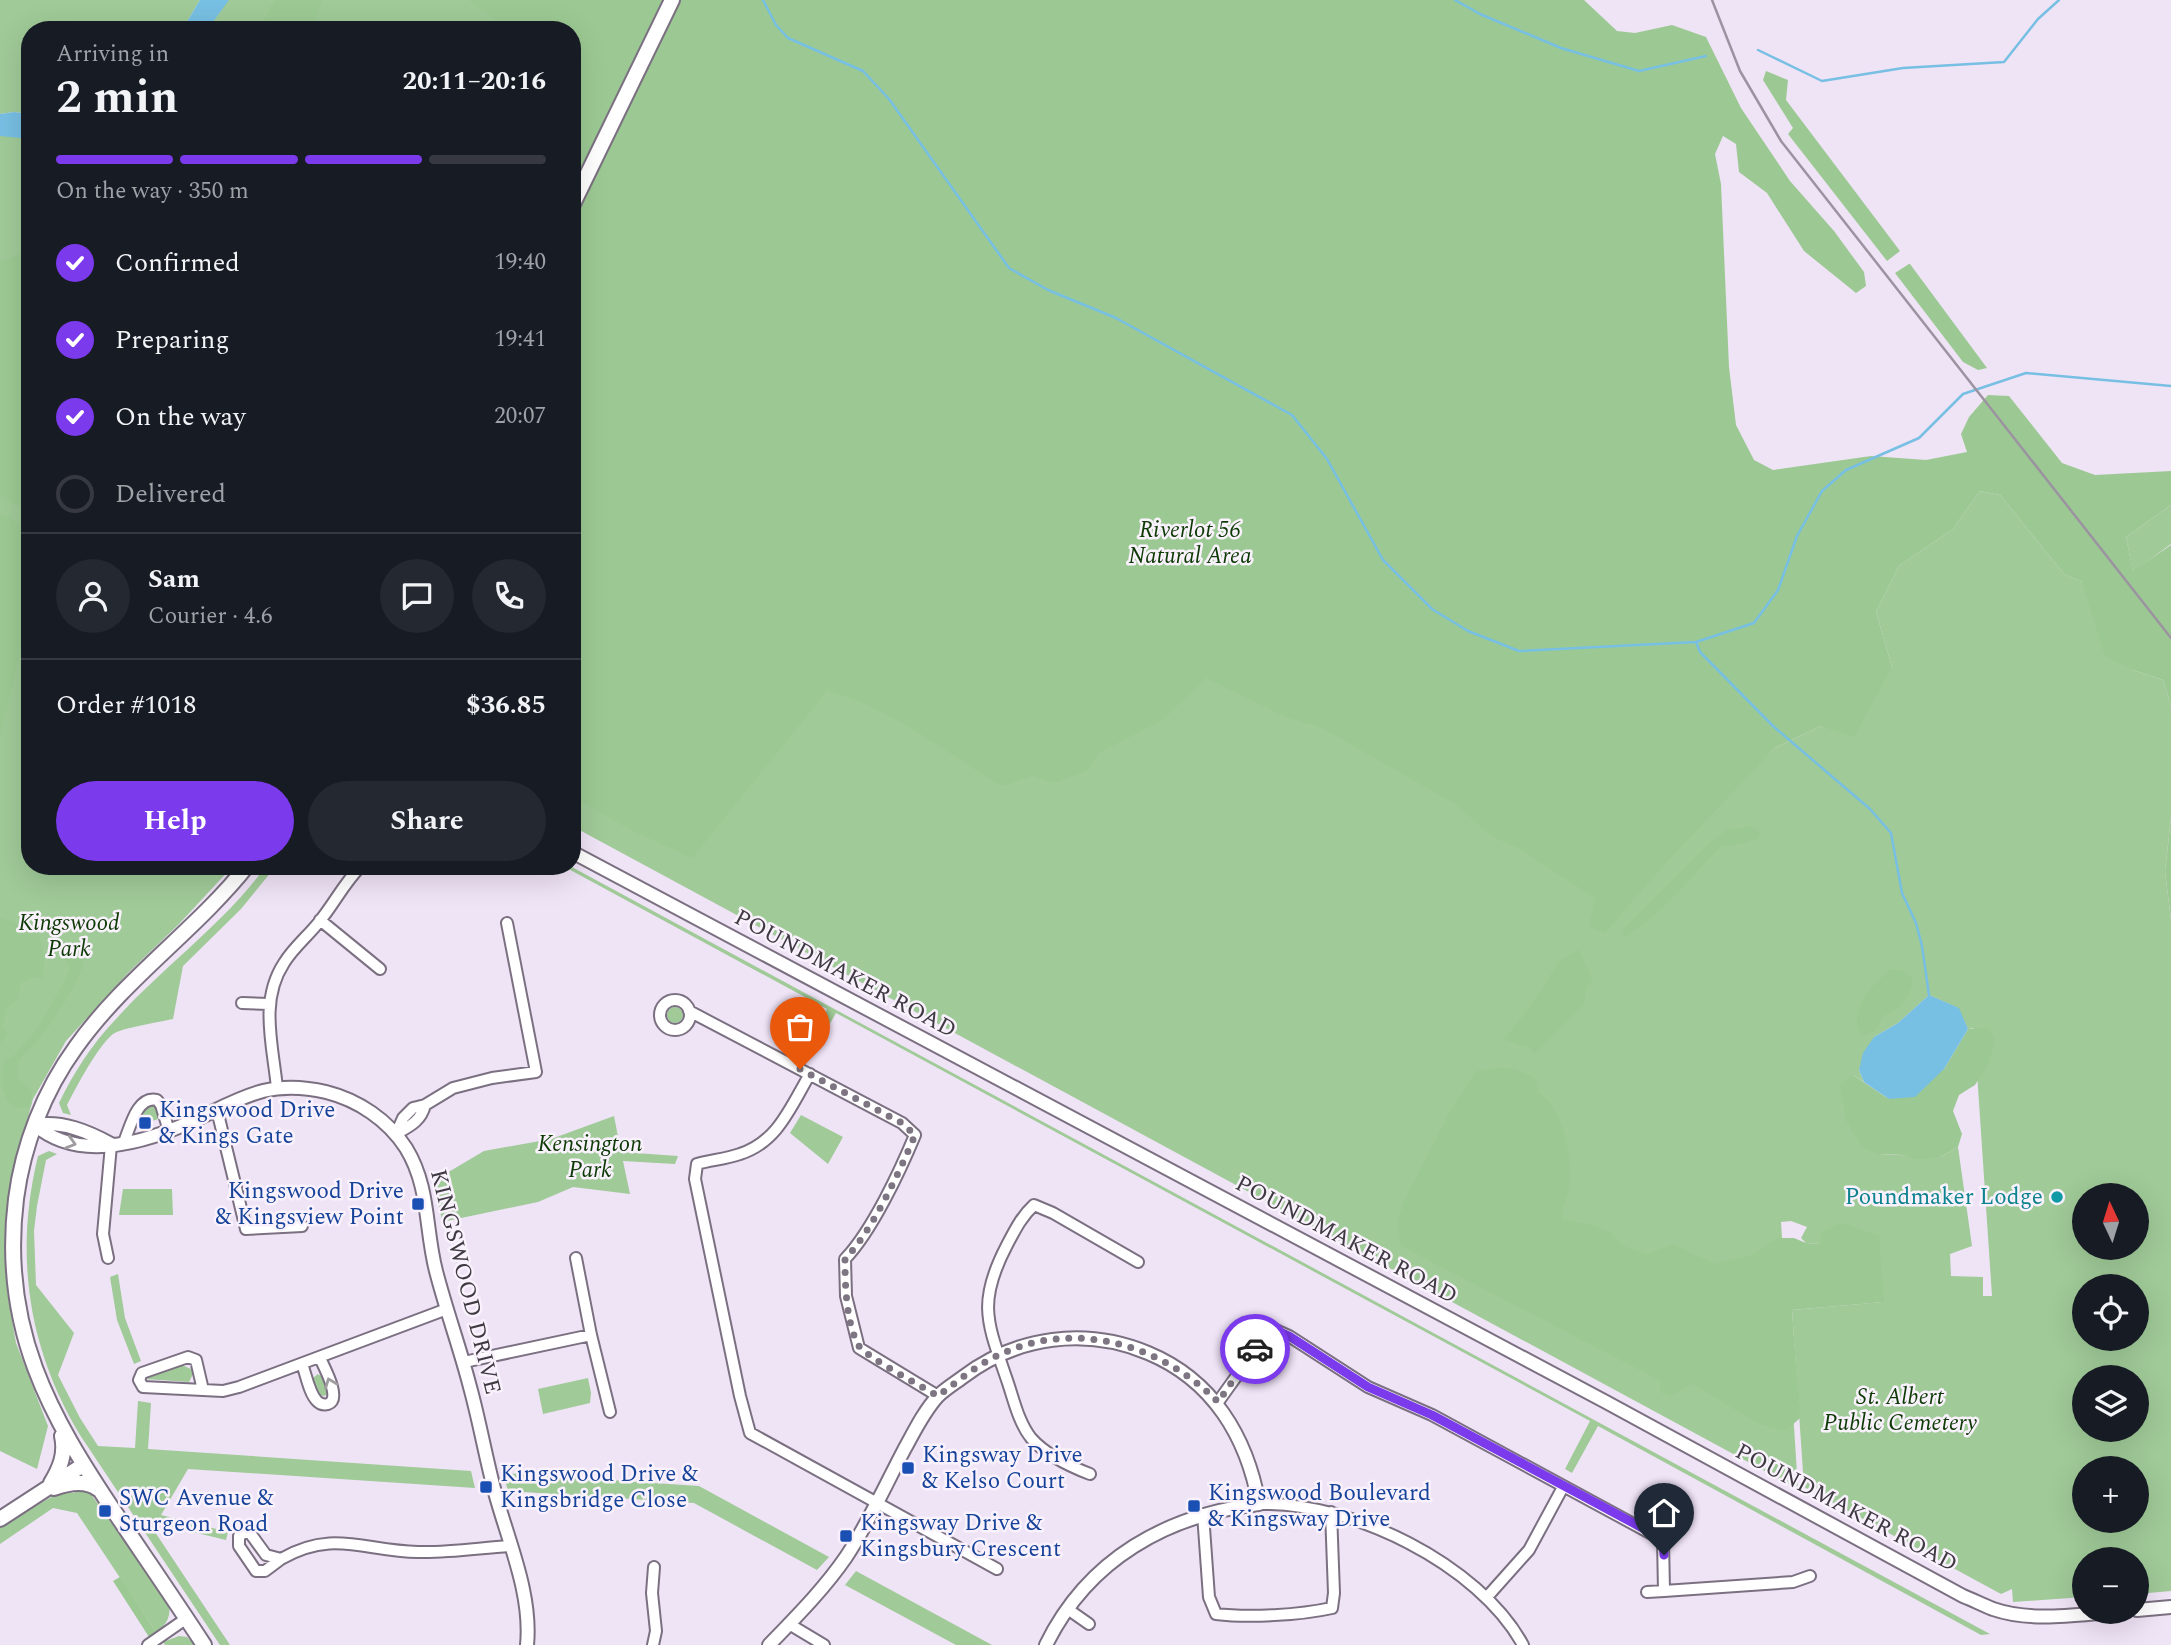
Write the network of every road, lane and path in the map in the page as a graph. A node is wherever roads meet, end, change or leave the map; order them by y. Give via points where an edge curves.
1 (672, 0) edge
2 (581, 187) edge
3 (581, 857) edge
4 (239, 875) edge
5 (352, 875) edge
6 (320, 920) junction
7 (507, 923) dead end
8 (380, 969) dead end
9 (242, 1003) dead end
10 (269, 1004) junction
11 (689, 1011) dead end
12 (810, 1074) junction
13 (277, 1088) junction
14 (217, 1110) junction
15 (35, 1125) junction
16 (169, 1131) junction
17 (396, 1134) junction
18 (118, 1144) junction
19 (302, 1226) dead end
20 (108, 1258) dead end
21 (576, 1258) dead end
22 (1138, 1262) dead end
23 (447, 1309) junction
24 (591, 1335) junction
25 (998, 1354) junction
26 (320, 1358) junction
27 (464, 1362) junction
28 (302, 1364) junction
29 (203, 1390) junction
30 (938, 1396) junction
31 (1218, 1402) junction
32 (610, 1412) dead end
33 (60, 1428) junction
34 (83, 1465) junction
35 (1090, 1474) dead end
36 (1563, 1487) junction
37 (45, 1490) junction
38 (101, 1492) junction
39 (877, 1502) junction
40 (1259, 1504) junction
41 (1331, 1511) junction
42 (1203, 1514) junction
43 (0, 1519) edge
44 (509, 1546) junction
45 (281, 1559) dead end
46 (654, 1567) dead end
47 (997, 1569) dead end
48 (1810, 1576) dead end
49 (1664, 1591) junction
50 (1647, 1592) dead end
51 (1488, 1597) junction
52 (2171, 1607) edge
53 (2149, 1609) edge
54 (1069, 1610) junction
55 (2072, 1615) edge
56 (187, 1618) junction
57 (789, 1624) junction
58 (1089, 1624) dead end
59 (149, 1645) edge
60 (204, 1645) edge
61 (527, 1645) edge
62 (653, 1645) edge
63 (769, 1645) edge
64 (824, 1645) edge
65 (1046, 1645) edge
66 (1524, 1645) edge

1 - 2 main road
3 - 55 street, POUNDMAKER ROAD via 1963,1596 2019,1614
4 - 15 main road via 90,1028 62,1067
5 - 6 street
6 - 8 street
6 - 10 street via 284,963
7 - 17 street via 536,1072 453,1088 425,1105 422,1115
9 - 10 street
10 - 13 street
11 - 12 street
12 - 30 street via 902,1123 915,1135 861,1241 845,1259 846,1296 859,1348
12 - 39 street via 769,1138 740,1154 697,1164 695,1179 750,1433
13 - 14 street, KINGSWOOD DRIVE
13 - 17 street, KINGSWOOD DRIVE via 337,1095 369,1111
14 - 16 street, KINGSWOOD DRIVE
14 - 19 street via 246,1229
15 - 18 street via 55,1122
15 - 33 main road via 16,1198 13,1278 26,1347
16 - 18 street, KINGSWOOD DRIVE
16 - 18 street via 162,1105 148,1099
17 - 23 street, KINGSWOOD DRIVE via 422,1183 432,1254
18 - 20 street via 103,1234
21 - 24 street
22 - 25 street via 1034,1205 1023,1215 990,1280 988,1311
23 - 26 street
23 - 27 street, KINGSWOOD DRIVE
24 - 27 street
24 - 32 street
25 - 30 street
25 - 31 street via 1047,1340 1110,1341 1169,1363
25 - 35 street via 1029,1436 1066,1464
26 - 28 street
28 -> 26 street via 317,1401 327,1404 334,1393
27 - 44 street, KINGSWOOD DRIVE
28 - 29 street via 239,1387
29 - 29 street via 143,1387 139,1380 142,1373 188,1357 196,1360
30 - 39 street
31 - 36 street via 1271,1328 1357,1381 1432,1415
31 - 40 street via 1242,1445
33 - 34 main road
33 - 37 main road via 64,1453 58,1473
34 - 37 main road
34 - 38 main road
36 - 49 street via 1663,1540
36 - 51 street via 1529,1550
37 - 38 main road via 87,1482
37 - 43 main road
38 - 56 main road
39 - 47 street
39 - 57 street via 847,1556
40 - 41 street
40 - 42 street
41 - 42 street via 1332,1608 1232,1616 1216,1614 1209,1597
41 - 51 street via 1382,1530 1433,1558
42 - 54 street via 1136,1543 1086,1587
44 - 45 street via 416,1552 338,1542 307,1547
44 - 61 street, KINGSWOOD DRIVE via 526,1608
46 - 62 street
48 - 49 street via 1793,1582
49 - 50 street
51 - 66 street
52 - 53 street
54 - 58 street
54 - 65 street
56 - 59 street
56 - 60 main road
57 - 63 street
57 - 64 street

